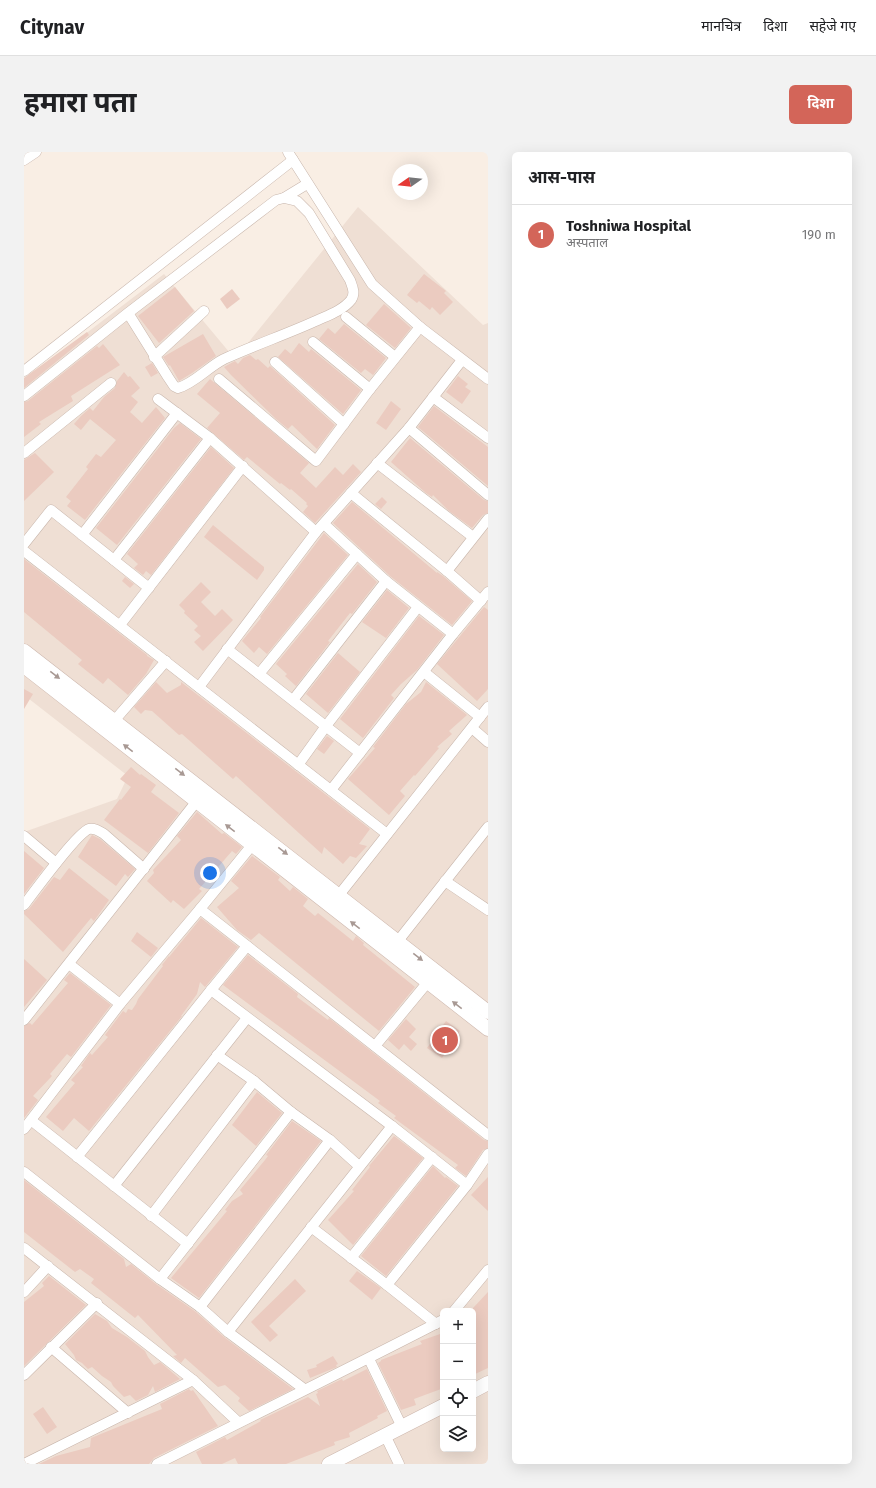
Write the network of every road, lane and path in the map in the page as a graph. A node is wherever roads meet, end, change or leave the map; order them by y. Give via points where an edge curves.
1 (36, 152) edge
2 (290, 156) edge
3 (24, 160) edge
4 (307, 184) junction
5 (284, 198) junction
6 (204, 311) dead end
7 (128, 313) junction
8 (346, 317) dead end
9 (420, 327) junction
10 (313, 342) dead end
11 (154, 357) junction
12 (396, 357) junction
13 (462, 360) junction
14 (275, 362) dead end
15 (24, 371) edge
16 (219, 379) dead end
17 (488, 379) edge
18 (111, 383) dead end
19 (370, 388) junction
20 (24, 396) edge
21 (433, 397) junction
22 (158, 399) dead end
23 (177, 413) junction
24 (344, 424) junction
25 (409, 428) junction
26 (210, 438) junction
27 (488, 438) edge
28 (24, 452) edge
29 (377, 463) junction
30 (243, 466) junction
31 (351, 493) junction
32 (488, 495) edge
33 (488, 519) edge
34 (324, 524) junction
35 (316, 532) junction
36 (82, 535) junction
37 (473, 537) junction
38 (24, 544) edge
39 (24, 550) edge
40 (357, 554) junction
41 (114, 560) junction
42 (447, 570) junction
43 (386, 581) junction
44 (149, 588) junction
45 (488, 592) edge
46 (481, 601) junction
47 (418, 607) junction
48 (120, 625) junction
49 (452, 634) junction
50 (227, 649) junction
51 (24, 651) edge
52 (166, 661) junction
53 (24, 666) edge
54 (424, 672) junction
55 (259, 674) junction
56 (198, 687) junction
57 (293, 700) junction
58 (488, 707) edge
59 (480, 717) junction
60 (114, 721) junction
61 (326, 726) junction
62 (472, 728) junction
63 (488, 742) edge
64 (360, 753) junction
65 (298, 764) junction
66 (330, 790) junction
67 (200, 796) junction
68 (488, 827) edge
69 (387, 834) junction
70 (24, 836) edge
71 (484, 839) edge
72 (256, 840) junction
73 (56, 863) junction
74 (144, 869) junction
75 (445, 881) junction
76 (339, 895) junction
77 (24, 905) edge
78 (200, 909) junction
79 (488, 910) edge
80 (398, 941) junction
81 (247, 946) junction
82 (69, 964) junction
83 (432, 976) junction
84 (211, 990) junction
85 (120, 1004) junction
86 (488, 1012) edge
87 (247, 1018) junction
88 (24, 1020) edge
89 (488, 1029) edge
90 (374, 1046) junction
91 (217, 1055) junction
92 (254, 1081) junction
93 (291, 1112) junction
94 (32, 1121) junction
95 (392, 1126) junction
96 (24, 1129) edge
97 (488, 1135) edge
98 (330, 1140) junction
99 (488, 1154) edge
100 (77, 1157) junction
101 (432, 1157) junction
102 (359, 1166) junction
103 (24, 1172) edge
104 (467, 1185) junction
105 (114, 1186) junction
106 (151, 1216) junction
107 (311, 1227) junction
108 (188, 1244) junction
109 (24, 1248) edge
110 (351, 1258) junction
111 (48, 1266) junction
112 (488, 1270) edge
113 (160, 1279) junction
114 (387, 1285) junction
115 (24, 1292) edge
116 (97, 1303) junction
117 (200, 1308) junction
118 (456, 1308) edge
119 (439, 1322) edge
120 (228, 1332) junction
121 (51, 1347) junction
122 (369, 1359) junction
123 (24, 1375) edge
124 (193, 1380) junction
125 (488, 1384) edge
126 (304, 1389) junction
127 (476, 1390) edge
128 (440, 1408) edge
129 (128, 1413) junction
130 (238, 1422) junction
131 (402, 1427) junction
132 (386, 1435) junction
133 (24, 1464) edge
134 (157, 1464) edge
135 (329, 1464) edge
136 (399, 1464) edge

1 - 3 street
2 - 4 street
2 - 15 street
4 - 5 street
4 - 9 street via 372,284
5 - 7 street via 270,204
5 - 11 street via 297,201 309,213 350,280 354,291 352,299 338,311 216,363 178,388
6 - 11 street
7 - 11 street
7 - 20 street
8 - 12 street
9 - 12 street
9 - 13 street
10 - 19 street
12 - 19 street
13 - 17 street
13 - 21 street
14 - 24 street
16 - 24 street via 316,461
18 - 28 street
19 - 24 street
21 - 25 street
21 - 27 street
22 - 23 street
23 - 26 street
23 - 36 street
25 - 29 street
25 - 32 street
26 - 30 street
26 - 41 street
29 - 31 street
29 - 37 street
30 - 35 street
30 - 44 street
31 - 34 street
31 - 42 street
33 - 37 street
34 - 35 street
34 - 40 street
35 - 50 street
36 - 38 street via 51,510
36 - 41 street
37 - 42 street
39 - 48 street
40 - 43 street
40 - 55 street
41 - 44 street
42 - 46 street
43 - 47 street
43 - 57 street
44 - 48 street
45 - 46 street
46 - 49 street
47 - 49 street
47 - 61 street
48 - 52 street
49 - 54 street
50 - 55 street
50 - 56 street
51 -> 60 street
52 - 56 street
52 - 60 street
67 -> 53 street
54 - 59 street
54 - 64 street
55 - 57 street
56 - 65 street
57 - 61 street
58 - 59 street
59 - 62 street
60 -> 67 street
61 - 64 street
61 - 65 street
62 - 63 street
62 - 69 street
64 - 66 street
65 - 66 street
66 - 69 street
67 - 72 street
67 - 74 street
68 - 71 street
69 - 76 street
70 - 73 street
71 - 75 street
72 -> 76 street
72 - 78 street
83 -> 72 street
73 - 74 street via 81,835 89,829 97,829
73 - 77 street
74 - 82 street
75 - 79 street
75 - 80 street
76 - 80 street
78 - 81 street
78 - 85 street
80 -> 83 street
81 - 84 street
81 - 90 street
82 - 85 street
82 - 88 street
83 - 86 street
89 -> 83 street
83 - 90 street
84 - 87 street
84 - 100 street
85 - 94 street
87 - 91 street
87 - 95 street
90 - 97 street
91 - 92 street
91 - 105 street
92 - 93 street
92 - 106 street
93 - 98 street
93 - 108 street
94 - 96 street
94 - 100 street
95 - 101 street
95 - 102 street
98 - 102 street
98 - 117 street
99 - 104 street
100 - 105 street
101 - 104 street
101 - 110 street
102 - 107 street
103 - 113 street
104 - 114 street
105 - 106 street
106 - 108 street
107 - 110 street
107 - 120 street
108 - 113 street
109 - 111 street
110 - 114 street
111 - 115 street
111 - 116 street
112 - 118 street
113 - 117 street
114 - 119 street
116 - 121 street
116 - 124 street
117 - 120 street
119 - 122 street
120 - 126 street
121 - 123 street
121 - 129 street
122 - 126 street
122 - 131 street
124 - 129 street
124 - 130 street
125 - 127 street
126 - 130 street
128 - 131 street
129 - 133 street
130 - 134 street
131 - 132 street
132 - 135 street
132 - 136 street

